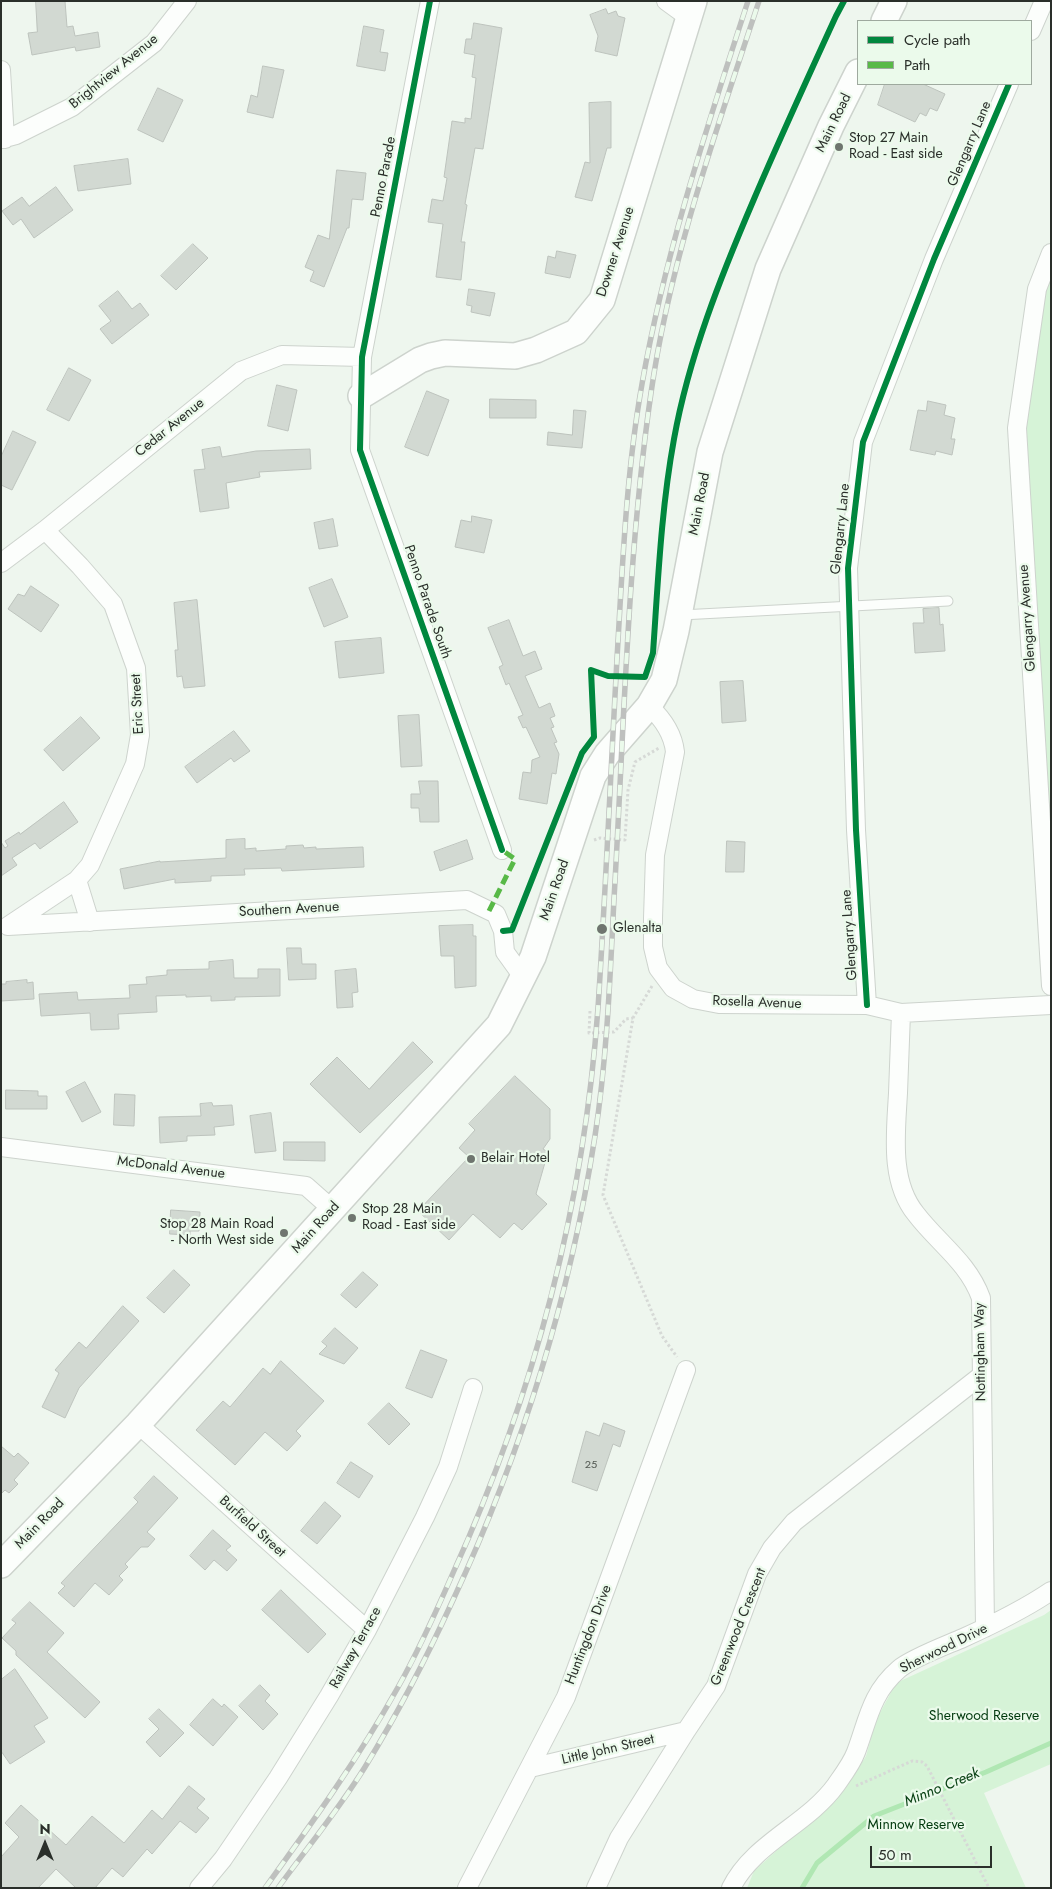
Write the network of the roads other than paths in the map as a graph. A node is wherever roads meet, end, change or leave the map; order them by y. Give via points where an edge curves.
1 (187, 1) edge
2 (430, 1) edge
3 (666, 1) edge
4 (894, 1) edge
5 (1044, 1) edge
6 (691, 9) edge
7 (884, 20) edge
8 (1032, 29) edge
9 (1, 70) edge
10 (857, 74) edge
11 (1008, 85) edge
12 (3, 139) edge
13 (1051, 253) edge
14 (362, 358) junction
15 (361, 396) junction
16 (45, 530) junction
17 (1, 563) edge
18 (948, 601) dead end
19 (849, 606) junction
20 (679, 615) junction
21 (650, 706) junction
22 (502, 850) dead end
23 (77, 880) junction
24 (90, 922) junction
25 (5, 928) edge
26 (523, 977) junction
27 (1051, 986) edge
28 (866, 1005) junction
29 (1051, 1005) edge
30 (900, 1012) junction
31 (1, 1147) edge
32 (332, 1209) junction
33 (686, 1370) road end
34 (982, 1375) junction
35 (474, 1388) dead end
36 (138, 1424) junction
37 (1, 1565) edge
38 (1051, 1591) edge
39 (985, 1628) junction
40 (367, 1630) junction
41 (686, 1731) junction
42 (530, 1768) junction
43 (199, 1888) edge
44 (467, 1888) edge
45 (596, 1888) edge
46 (731, 1888) edge

1 - 12 street, Brightview Avenue via 154,43 72,107 16,136
2 - 14 street, Penno Parade
3 - 6 street
4 - 7 main road
5 - 8 street
6 - 15 main road, Downer Avenue via 602,300 576,332 515,356 445,353 432,356
9 - 12 street
10 - 20 main road, Main Road via 768,269 710,452
11 - 19 street, Glengarry Lane via 934,259 863,442 848,568
13 - 27 street, Glengarry Avenue via 1037,289 1017,428
14 - 15 street, Penno Parade South
14 - 16 street, Cedar Avenue via 282,355 240,371
15 - 22 street, Penno Parade South via 360,450
16 - 17 street, Cedar Avenue
16 - 23 street, Eric Street via 113,604 136,668 140,735 135,764 90,865
18 - 19 lane
19 - 20 lane
19 - 28 street, Glengarry Lane via 856,830
20 - 21 main road, Main Road via 664,680
21 - 26 main road, Main Road via 601,761 593,776 533,957
21 - 28 street, Rosella Avenue via 662,718 675,752 655,855 653,947 658,968 673,988 694,999 719,1004
23 - 24 street
23 - 25 street, Southern Avenue
24 - 25 street, Southern Avenue
24 - 26 street, Southern Avenue via 467,900 496,914 503,931 505,952
26 - 32 main road, Main Road via 499,1025
28 - 30 street, Rosella Avenue
29 - 30 street, Rosella Avenue
30 - 34 street, Nottingham Way via 896,1147 899,1177 916,1214 975,1282 981,1298
31 - 32 street, McDonald Avenue via 306,1186
32 - 36 main road, Main Road
33 - 42 street, Huntingdon Drive via 566,1697
34 - 39 street, Nottingham Way
34 - 41 street, Greenwood Crescent via 794,1522 772,1548 757,1574 716,1686
35 - 40 street, Railway Terrace via 448,1467 426,1517
36 - 37 main road, Main Road
36 - 40 street, Burfield Street
38 - 39 street, Sherwood Drive
39 - 46 street, Sherwood Drive via 899,1668 878,1692 855,1755 835,1786 814,1808 744,1866
40 - 43 street, Railway Terrace via 278,1778 223,1859
41 - 42 street, Little John Street
41 - 45 street, Greenwood Crescent via 619,1838
42 - 44 street, Huntingdon Drive

